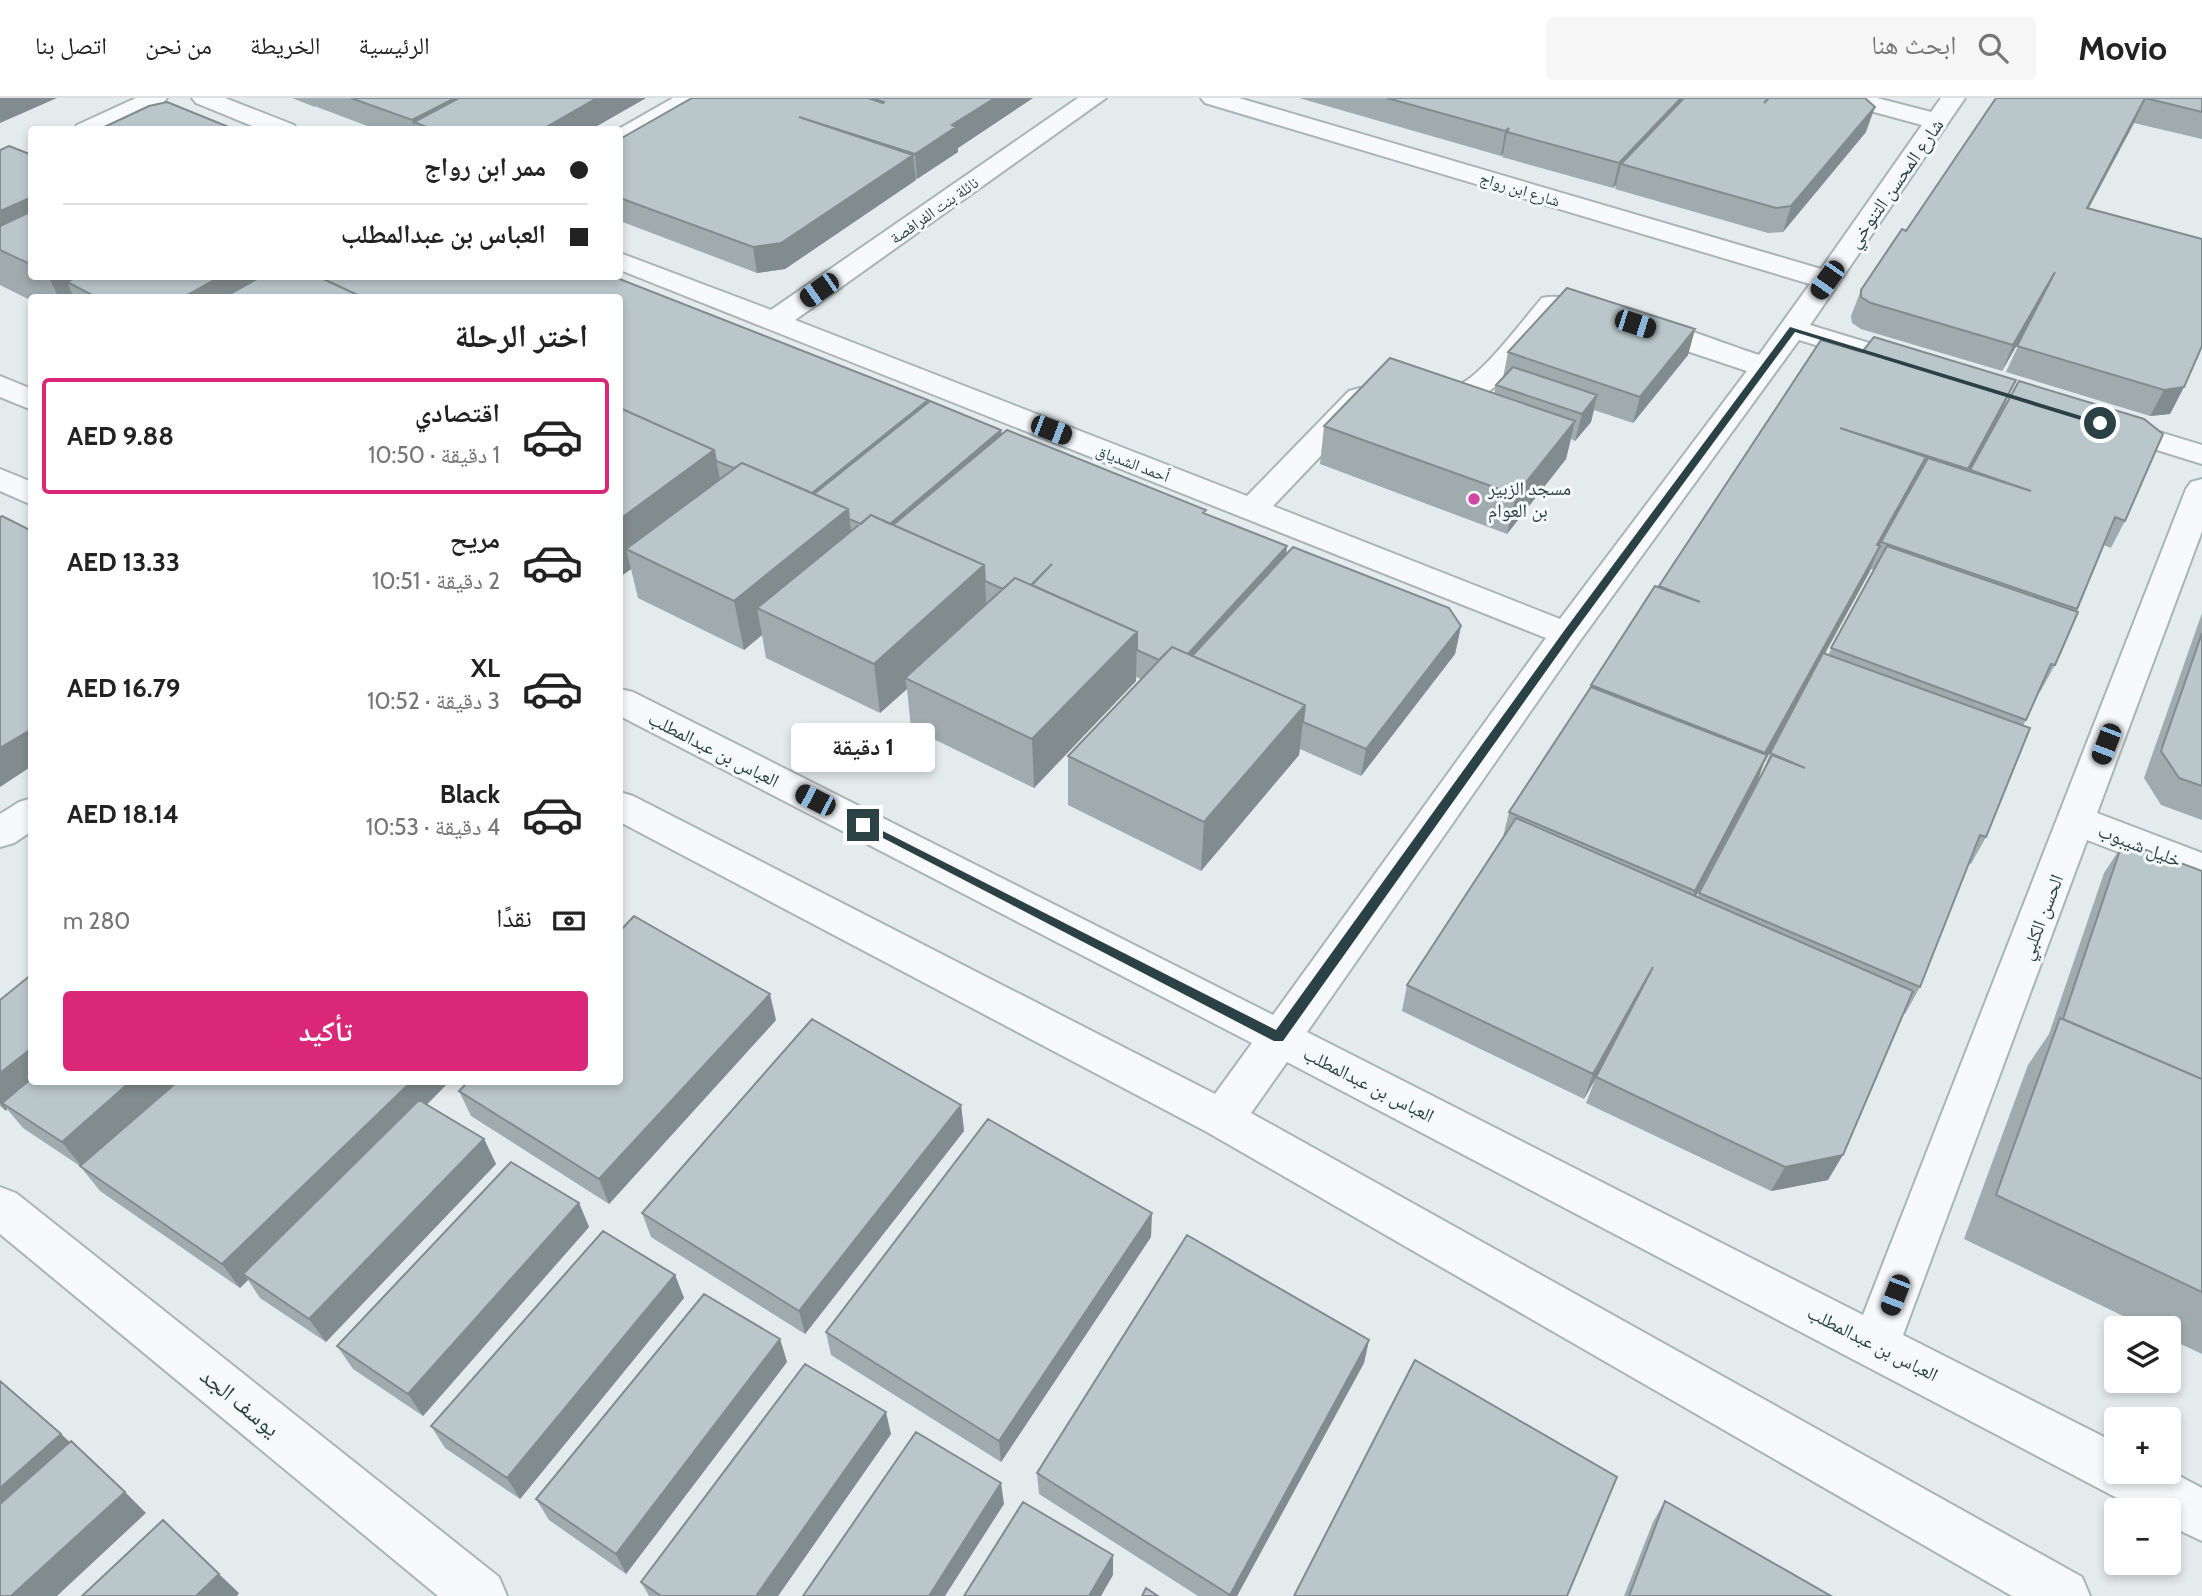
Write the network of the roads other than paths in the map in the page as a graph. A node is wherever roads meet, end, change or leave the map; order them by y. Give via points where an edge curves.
1 (155, 98) edge
2 (204, 98) edge
3 (691, 98) edge
4 (1094, 98) edge
5 (1213, 98) edge
6 (1849, 98) edge
7 (1945, 109) edge
8 (95, 126) edge
9 (275, 126) edge
10 (623, 136) edge
11 (623, 262) edge
12 (1827, 280) junction
13 (774, 321) junction
14 (1793, 328) junction
15 (1765, 367) junction
16 (1938, 373) edge
17 (0, 385) edge
18 (28, 399) edge
19 (2083, 418) edge
20 (2202, 455) edge
21 (0, 478) edge
22 (2202, 489) edge
23 (28, 493) edge
24 (28, 497) edge
25 (1252, 509) junction
26 (0, 513) edge
27 (1567, 634) junction
28 (623, 703) edge
29 (623, 808) edge
30 (28, 815) edge
31 (2078, 821) junction
32 (0, 833) edge
33 (2202, 869) edge
34 (1278, 1037) junction
35 (1222, 1119) junction
36 (0, 1207) edge
37 (1876, 1345) junction
38 (2104, 1464) edge
39 (2142, 1484) edge
40 (2202, 1515) edge
41 (480, 1596) edge
42 (2063, 1596) edge

1 - 8 street
2 - 9 street
3 - 10 street
4 - 13 street, نائلة بنت الفرافصة
5 - 12 street, شارع ابن رواج
6 - 7 street
7 - 12 street, شارع المحسن التنوخي
11 - 13 street, أحمد الشدياق
12 - 14 street, شارع المحسن التنوخي
13 - 25 street, أحمد الشدياق
14 - 15 street, شارع المحسن التنوخي
14 - 16 street
15 - 25 street via 1583,307 1552,304 1480,387 1463,395 1447,395 1394,383 1363,394
15 - 27 street, شارع المحسن التنوخي
17 - 18 street
19 - 20 street
21 - 23 street
22 - 31 street, الحسن الكلبي
24 - 26 street
25 - 27 street, أحمد الشدياق
27 - 34 street, شارع المحسن التنوخي
28 - 34 street, العباس بن عبدالمطلب
29 - 35 street
30 - 32 street
31 - 33 street, خليل شيبوب
31 - 37 street, الحسن الكلبي
34 - 35 street, شارع المحسن التنوخي
34 - 37 street, العباس بن عبدالمطلب
35 - 42 street
36 - 41 street, يوسف الجد
37 - 38 street, العباس بن عبدالمطلب
39 - 40 street, العباس بن عبدالمطلب

